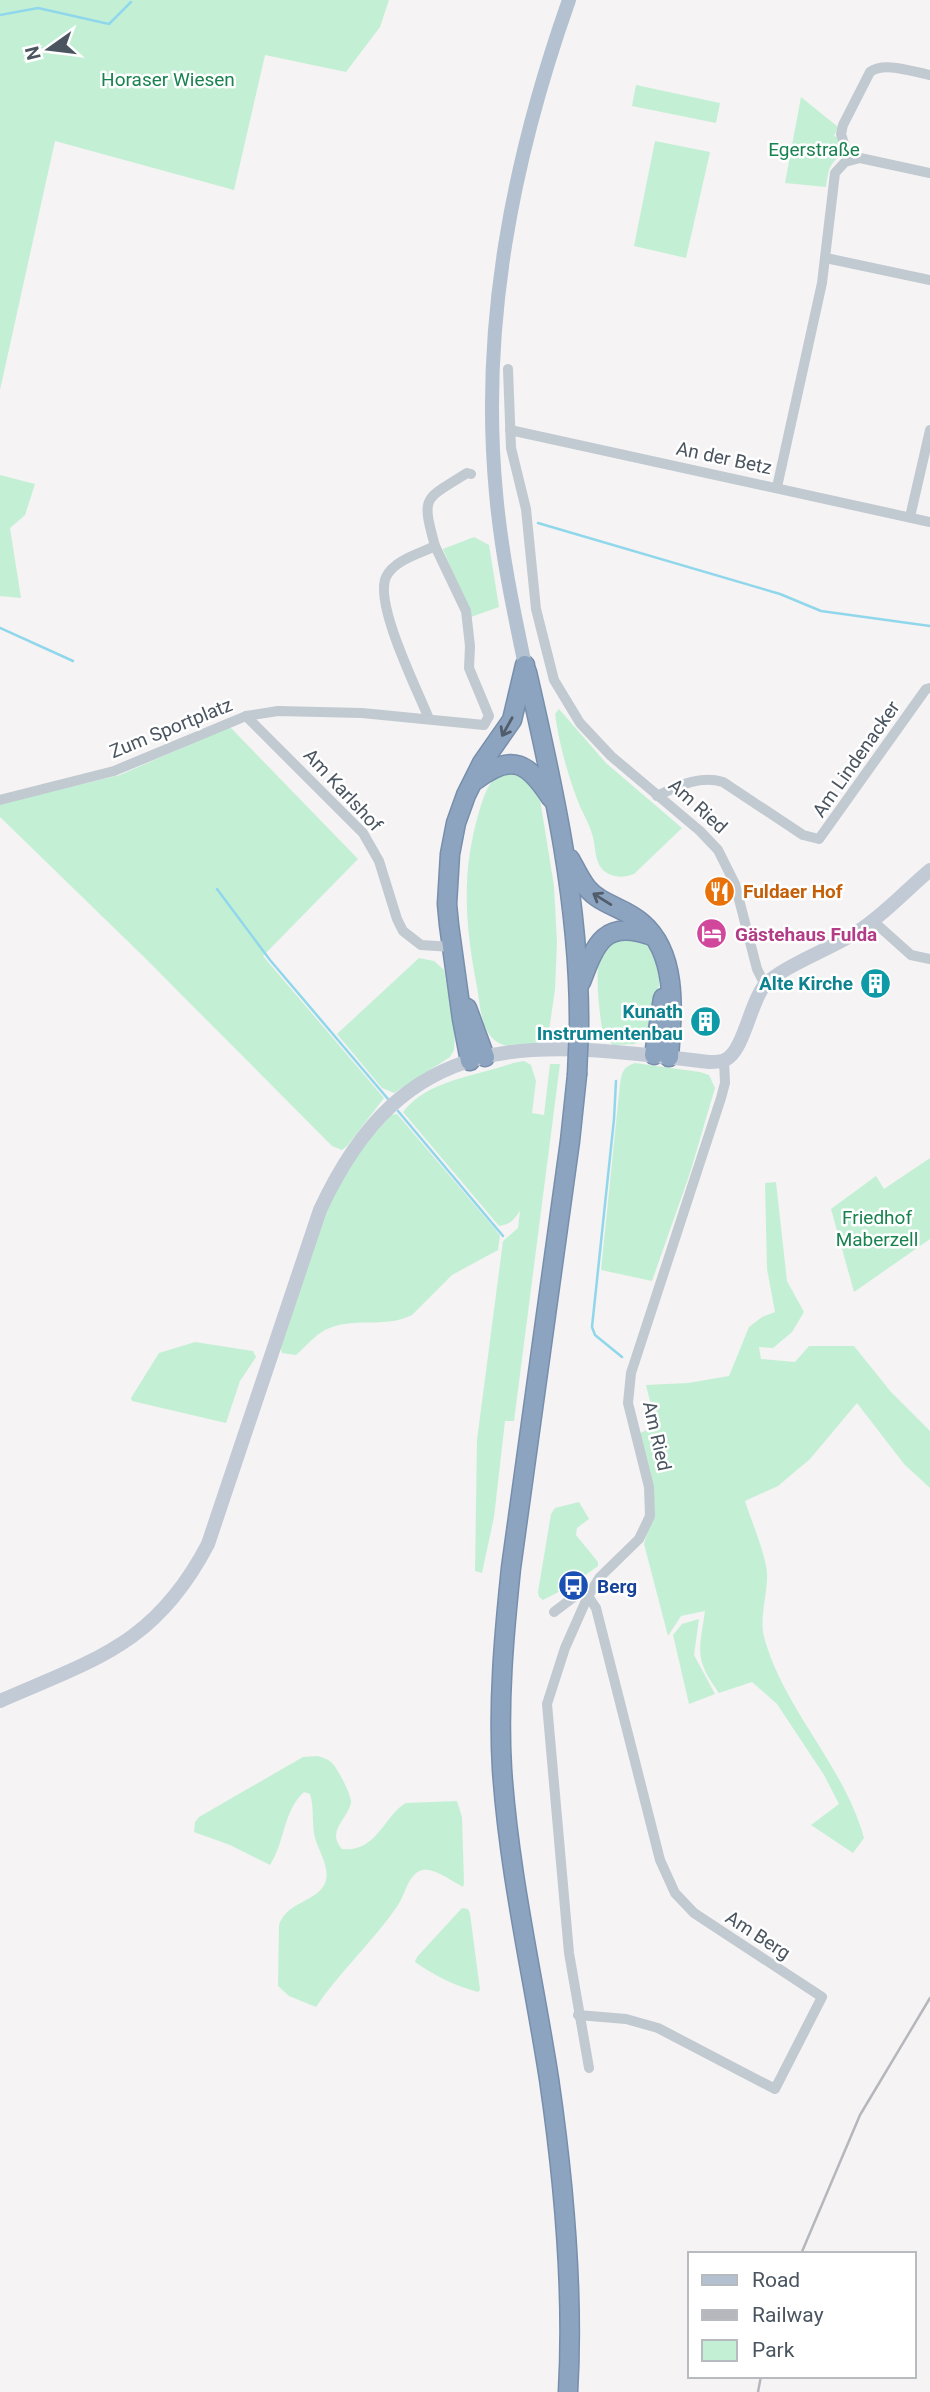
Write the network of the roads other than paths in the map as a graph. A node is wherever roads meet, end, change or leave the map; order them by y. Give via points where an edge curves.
1 (569, 0) edge
2 (930, 75) edge
3 (849, 160) junction
4 (930, 173) edge
5 (826, 258) junction
6 (930, 280) edge
7 (508, 369) dead end
8 (510, 430) junction
9 (930, 430) edge
10 (471, 474) dead end
11 (777, 487) junction
12 (910, 517) junction
13 (930, 522) edge
14 (435, 546) junction
15 (525, 665) junction
16 (930, 688) edge
17 (246, 716) junction
18 (429, 719) junction
19 (473, 782) junction
20 (657, 796) junction
21 (0, 800) edge
22 (557, 807) junction
23 (564, 849) junction
24 (930, 870) edge
25 (873, 921) junction
26 (652, 936) junction
27 (452, 947) junction
28 (930, 959) edge
29 (765, 985) junction
30 (579, 987) junction
31 (662, 1056) junction
32 (478, 1059) junction
33 (724, 1060) junction
34 (588, 1596) junction
35 (554, 1612) dead end
36 (0, 1701) edge
37 (578, 2015) junction
38 (589, 2068) dead end
39 (568, 2392) edge

1 - 15 main road via 518,170 494,333 496,491
2 - 3 street via 882,66 870,72 843,125
3 - 4 street via 860,158
3 - 5 street via 835,173
5 - 6 street
5 - 11 street
7 - 8 street, Am Ried
8 - 11 street, An der Betz
8 - 20 street, Am Ried via 526,509 536,609 554,680 580,723
9 - 12 street
10 - 14 street via 433,494 428,502 426,513
11 - 12 street, An der Betz
12 - 13 street, An der Betz
14 - 18 street via 397,564 386,578 383,598
14 - 18 street, Zum Sportplatz via 466,611 470,668 489,716 484,725
15 -> 19 highway via 512,720
15 - 22 highway
16 - 20 street, Am Lindenacker via 819,839 803,835 714,779 688,782
17 - 18 street, Zum Sportplatz via 290,711
17 - 21 street, Zum Sportplatz via 114,771
17 - 27 street, Am Karlshof via 363,833 379,861 403,931 421,945
19 - 22 highway via 495,767 519,765 534,774
19 - 27 highway via 461,808 450,854 447,904
20 - 29 street, Am Ried via 718,850 735,884
22 - 23 highway
26 -> 23 highway via 643,923 587,888
23 - 30 highway
24 - 25 street
25 - 28 street via 911,955
25 - 29 street
26 - 30 highway via 630,930 608,934 596,945
26 - 31 highway via 673,996
27 - 32 highway via 462,1019
29 - 33 street via 732,1054
30 - 39 highway, bridge via 570,1141 511,1568 501,1704 511,1857 563,2190
31 - 32 street via 559,1048
31 - 33 street
32 - 36 street via 436,1074 391,1105 360,1140 332,1186 309,1240 208,1544 183,1588 153,1622 117,1648
33 - 34 street, Am Ried via 721,1098 631,1373 628,1403 649,1487 650,1516 639,1539 600,1577
34 - 35 street via 579,1593
34 - 37 street via 547,1704
34 - 37 street, Am Berg via 596,1608 669,1884 694,1913 822,1997 775,2089 658,2028 626,2019
37 - 38 street

